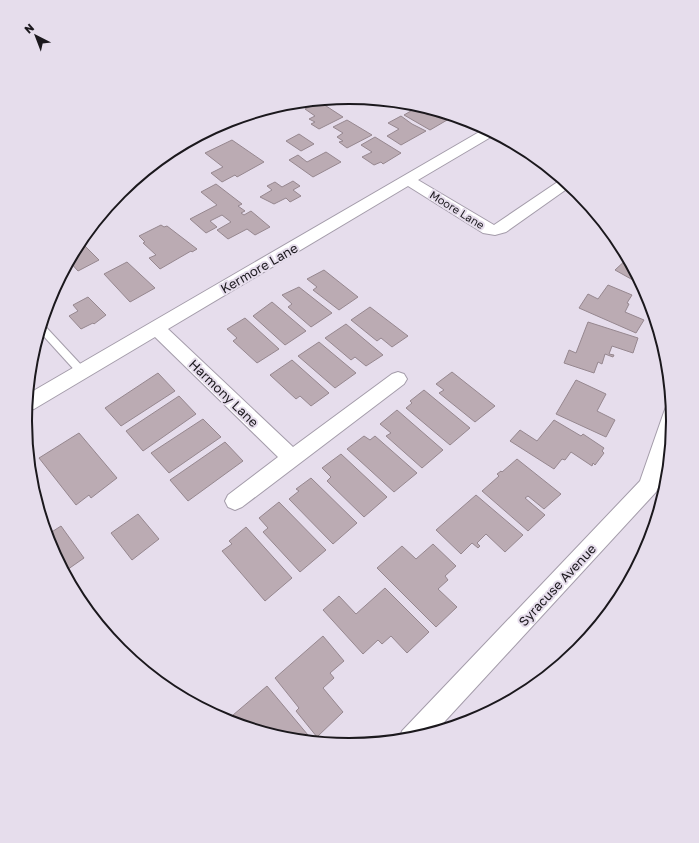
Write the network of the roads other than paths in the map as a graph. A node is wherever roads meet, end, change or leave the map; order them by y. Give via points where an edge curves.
1 (484, 134) edge
2 (408, 180) junction
3 (562, 186) edge
4 (156, 328) junction
5 (45, 332) edge
6 (82, 372) junction
7 (398, 379) dead end
8 (33, 400) edge
9 (666, 432) edge
10 (292, 458) junction
11 (235, 501) dead end
12 (419, 731) edge

1 - 2 street, Kermore Lane
2 - 3 street, Moore Lane via 488,229 495,230
2 - 4 street, Kermore Lane
4 - 6 street, Kermore Lane
4 - 10 street, Harmony Lane
5 - 6 lane
6 - 8 street, Kermore Lane
7 - 10 street
9 - 12 street, Syracuse Avenue via 649,486
10 - 11 street

